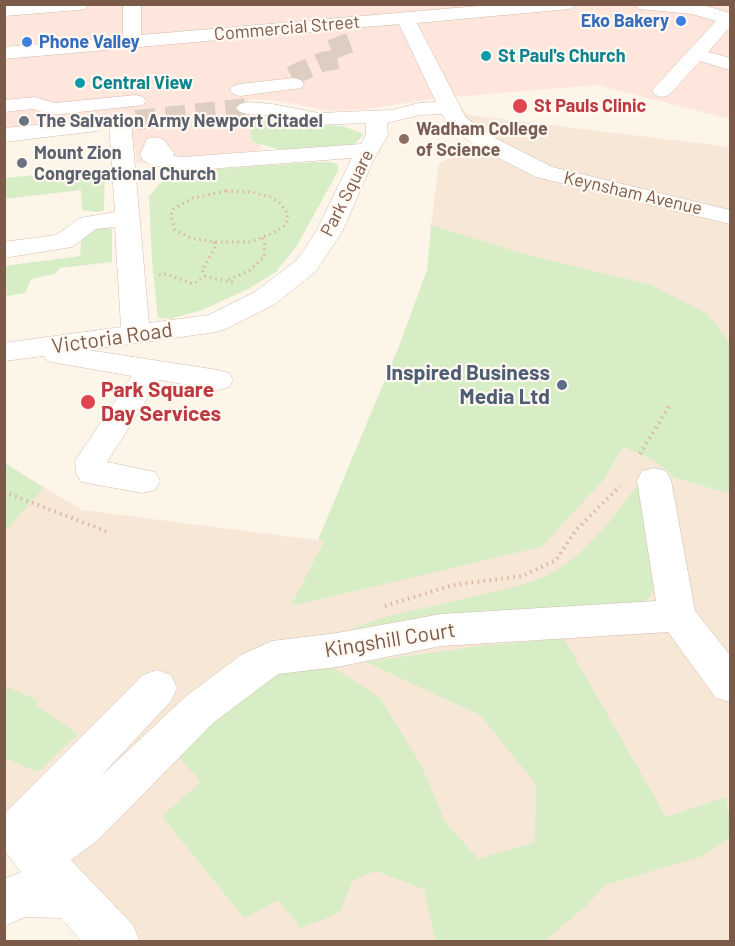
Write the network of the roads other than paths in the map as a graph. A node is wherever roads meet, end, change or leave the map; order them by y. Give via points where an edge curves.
1 (79, 4) edge
2 (132, 4) edge
3 (570, 4) edge
4 (640, 4) edge
5 (714, 4) edge
6 (684, 7) edge
7 (4, 11) edge
8 (405, 18) junction
9 (730, 19) edge
10 (132, 42) junction
11 (4, 53) edge
12 (695, 54) junction
13 (730, 64) edge
14 (662, 91) dead end
15 (4, 106) edge
16 (449, 107) junction
17 (131, 114) junction
18 (294, 115) junction
19 (375, 117) junction
20 (4, 135) edge
21 (368, 150) junction
22 (158, 156) dead end
23 (730, 217) edge
24 (127, 218) junction
25 (4, 249) edge
26 (204, 325) junction
27 (136, 334) junction
28 (18, 351) edge
29 (162, 373) junction
30 (218, 380) dead end
31 (637, 475) road end
32 (143, 481) dead end
33 (677, 616) junction
34 (730, 685) edge
35 (157, 688) dead end
36 (20, 837) edge
37 (71, 895) junction
38 (4, 903) edge
39 (116, 942) edge

1 - 7 street
2 - 10 street
3 - 8 street, Commercial Street
4 - 6 street
5 - 9 street
6 - 9 street
8 - 10 street, Commercial Street
8 - 16 street, Keynsham Avenue
9 - 12 street
10 - 11 street, Commercial Street
12 - 13 street
12 - 14 street
15 - 17 street via 35,103 52,110
16 - 19 street
16 - 23 street, Keynsham Avenue via 458,122 487,143 544,172
17 - 20 street
17 - 24 street
18 - 18 street via 272,110 244,99 293,80 300,106
18 - 19 street via 318,119
19 - 21 street, Park Square via 377,135
21 - 22 street via 219,163 182,164
21 - 26 street, Park Square via 329,232 306,266 265,298
24 - 25 street via 89,223 63,242
24 - 27 street
26 - 27 street, Victoria Road
26 - 29 street, Victoria Road via 169,352
27 - 28 street, Victoria Road
28 - 29 street, Victoria Road
29 - 30 street, Victoria Road
29 - 32 street via 91,461 93,473
31 - 33 street
33 - 34 street
33 - 36 street, Kingshill Court via 441,630 272,658 199,710 82,824
35 - 36 street
36 - 37 street
37 - 38 street via 24,894
37 - 39 street

